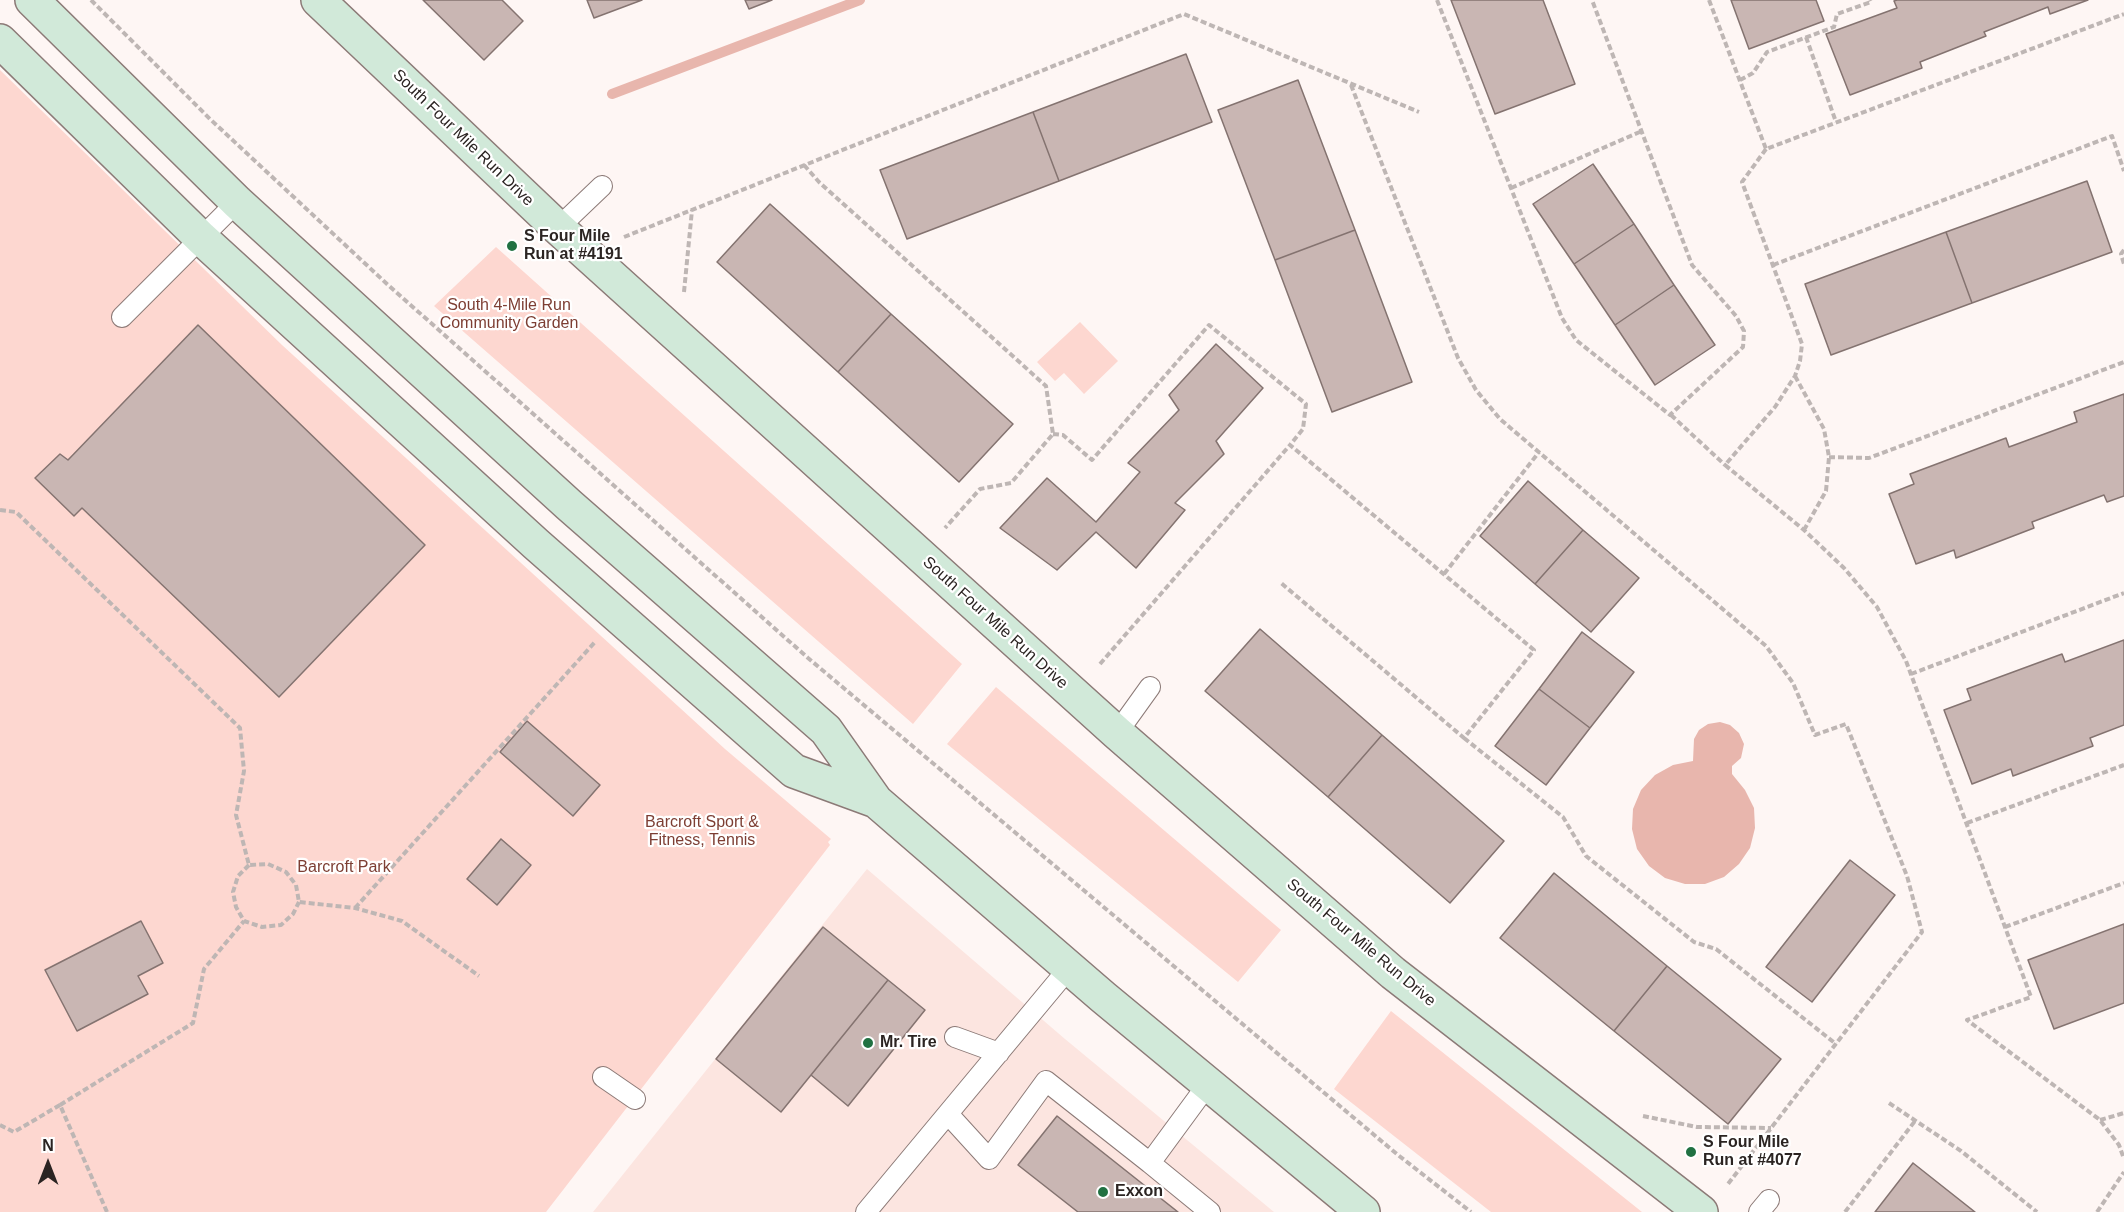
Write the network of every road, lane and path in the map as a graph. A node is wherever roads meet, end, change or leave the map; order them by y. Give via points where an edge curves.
1 (32, 0) edge
2 (92, 0) edge
3 (318, 0) edge
4 (1437, 0) edge
5 (1592, 0) edge
6 (1710, 0) edge
7 (1870, 0) edge
8 (2124, 14) edge
9 (1806, 37) junction
10 (0, 41) edge
11 (1740, 80) junction
12 (1351, 85) junction
13 (1419, 112) dead end
14 (1836, 122) junction
15 (1642, 131) junction
16 (1766, 149) junction
17 (804, 165) junction
18 (2124, 171) edge
19 (602, 186) dead end
20 (1511, 188) junction
21 (237, 202) junction
22 (692, 210) junction
23 (558, 228) junction
24 (624, 237) dead end
25 (201, 238) junction
26 (2124, 250) edge
27 (2124, 264) edge
28 (1773, 265) junction
29 (684, 293) dead end
30 (122, 317) dead end
31 (2124, 362) edge
32 (1795, 376) junction
33 (1670, 415) junction
34 (1053, 434) junction
35 (1290, 445) junction
36 (1539, 452) junction
37 (1829, 457) junction
38 (1725, 465) junction
39 (0, 510) edge
40 (945, 528) dead end
41 (1804, 530) junction
42 (1444, 574) junction
43 (1281, 584) dead end
44 (2124, 593) edge
45 (596, 641) dead end
46 (1100, 664) dead end
47 (1911, 674) junction
48 (1150, 687) dead end
49 (1117, 733) junction
50 (1464, 738) junction
51 (2124, 765) edge
52 (876, 801) junction
53 (1967, 823) junction
54 (249, 866) junction
55 (2124, 883) edge
56 (299, 902) junction
57 (355, 908) junction
58 (244, 921) junction
59 (2005, 927) junction
60 (1070, 968) junction
61 (479, 976) dead end
62 (955, 1037) dead end
63 (1836, 1044) junction
64 (999, 1053) junction
65 (603, 1077) dead end
66 (1208, 1084) junction
67 (635, 1099) dead end
68 (1889, 1103) dead end
69 (60, 1105) junction
70 (2124, 1113) edge
71 (948, 1114) junction
72 (1643, 1116) dead end
73 (2100, 1120) junction
74 (1915, 1121) junction
75 (0, 1125) edge
76 (1772, 1128) junction
77 (2124, 1159) edge
78 (1150, 1163) junction
79 (2124, 1172) edge
80 (1728, 1184) dead end
81 (107, 1212) edge
82 (866, 1212) edge
83 (1210, 1212) edge
84 (1363, 1212) edge
85 (1471, 1212) edge
86 (1701, 1212) edge
87 (1845, 1212) edge
88 (2037, 1212) edge
89 (2097, 1212) edge

1 - 21 main road
2 - 85 path via 210,119 387,284 808,658 1371,1133
3 - 23 main road, South Four Mile Run Drive
4 - 20 path
5 - 15 path
6 - 11 path
7 - 9 path via 1837,14 1834,27
8 - 14 path
9 - 11 path via 1767,52 1753,73
9 - 14 path
10 - 25 main road
11 - 16 path
12 - 13 path
12 - 17 path via 1184,14
12 - 36 path via 1458,358 1476,390 1500,419
14 - 16 path
15 - 20 path
15 - 33 path via 1692,265 1736,316 1743,331 1743,347
16 - 28 path via 1742,182
17 - 22 path
17 - 34 path via 1046,386
18 - 28 path via 2112,136
19 - 23 lane
20 - 33 path via 1562,318 1576,340
21 - 25 lane
21 - 52 main road via 569,504 826,730
22 - 24 path
22 - 29 path
23 - 49 main road, South Four Mile Run Drive
25 - 30 lane
25 - 52 main road via 545,552 794,771
26 - 27 path
28 - 32 path via 1802,344
31 - 37 path via 1869,458
32 - 37 path via 1824,429
32 - 38 path via 1775,407
33 - 38 path
34 - 35 path via 1063,435 1092,460 1209,325 1306,404 1303,429
34 - 40 path via 1011,483 980,489
35 - 42 path
35 - 46 path
36 - 42 path
36 - 63 path via 1766,646 1793,682 1815,735 1846,724 1907,876 1922,932
37 - 41 path via 1826,491
38 - 41 path
39 - 54 path via 16,512 240,728 244,771 236,815
41 - 47 path via 1877,607
42 - 50 path via 1534,650
43 - 50 path
44 - 47 path
45 - 57 path
47 - 53 path
48 - 49 lane
49 - 86 main road, South Four Mile Run Drive via 1393,973
50 - 63 path via 1563,817 1586,856 1694,942 1716,949
51 - 53 path
52 - 60 main road
53 - 59 path
54 - 56 path via 268,864 286,872 296,885
54 - 58 path via 238,876 233,892
55 - 59 path
56 - 57 path
56 - 58 path via 282,926 262,927
57 - 61 path via 402,921
58 - 69 path via 204,969 192,1023
59 - 73 path via 2031,997 1967,1020
60 - 64 lane
60 - 66 main road
62 - 64 lane
63 - 76 path
64 - 71 lane
65 - 67 lane
66 - 78 lane
66 - 84 main road
68 - 74 path
69 - 75 path via 14,1132
69 - 81 path
70 - 73 path
71 - 78 lane via 989,1159 1046,1082
71 - 82 lane
72 - 76 path via 1697,1127
73 - 77 path via 2119,1145
74 - 87 path
74 - 88 path via 1961,1151
76 - 80 path
78 - 83 lane
79 - 89 path

